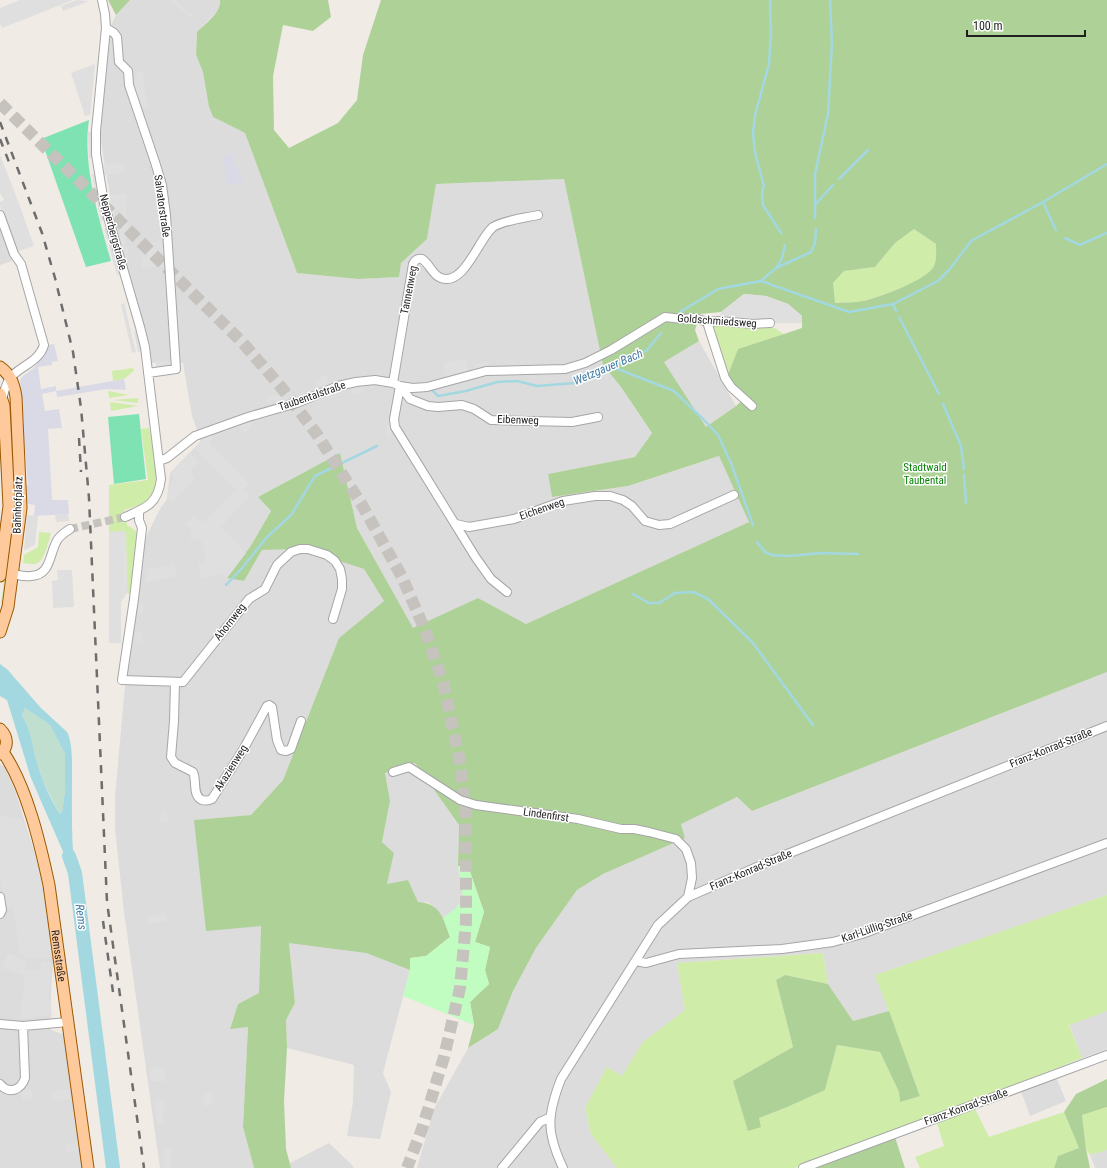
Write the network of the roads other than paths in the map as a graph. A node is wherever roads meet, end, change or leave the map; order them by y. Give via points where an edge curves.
1 (102, 0) edge
2 (106, 28) junction
3 (538, 215) dead end
4 (0, 216) edge
5 (665, 317) joint
6 (707, 322) junction
7 (770, 323) dead end
8 (0, 367) edge
9 (148, 373) junction
10 (11, 378) junction
11 (396, 384) junction
12 (1, 396) edge
13 (752, 406) dead end
14 (598, 417) dead end
15 (159, 461) junction
16 (734, 495) dead end
17 (139, 511) junction
18 (125, 517) tunnel mouth
19 (456, 524) junction
20 (70, 529) tunnel mouth
21 (12, 574) junction
22 (0, 576) edge
23 (507, 592) dead end
24 (333, 620) dead end
25 (0, 632) edge
26 (175, 682) junction
27 (301, 721) dead end
28 (1107, 726) edge
29 (0, 729) edge
30 (2, 753) edge
31 (393, 772) dead end
32 (1107, 843) edge
33 (0, 897) edge
34 (688, 897) junction
35 (0, 914) edge
36 (636, 961) junction
37 (68, 1022) junction
38 (0, 1024) edge
39 (23, 1026) junction
40 (1107, 1055) edge
41 (0, 1084) edge
42 (549, 1118) junction
43 (88, 1168) edge
44 (502, 1168) edge
45 (563, 1168) edge
46 (803, 1168) edge

1 - 2 street, Nepperbergstraße
2 - 9 street, Nepperbergstraße via 96,154 104,203 140,327
2 - 9 street, Salvatorstraße via 114,33 119,62 128,71 129,85 162,185 166,215 176,369
3 - 11 street, Tannenweg via 501,223 494,227 486,234 465,269 449,279 436,275 422,259 414,261
4 - 10 street via 14,254 21,264 44,346 37,357
5 - 6 street, Goldschmiedsweg via 696,318
5 - 11 street, Taubentalstraße via 611,350 570,368 486,372 427,387 413,388
6 - 7 street, Goldschmiedsweg
6 - 13 street via 725,378
8 - 10 main road
9 - 15 street, Nepperbergstraße
10 - 12 street, Bahnhofplatz
10 - 21 main road, Bahnhofplatz via 16,396 21,495
11 - 14 street, Eibenweg via 410,399 428,406 462,405 492,420 572,422
11 - 15 street, Taubentalstraße via 375,380 338,386 297,403 195,436
11 - 19 street via 396,427
12 - 22 main road, Bahnhofplatz via 4,406 9,501
15 - 17 street via 162,479 160,492 153,502
16 - 19 street, Eichenweg via 670,524 659,525 645,520 623,500 610,496 595,496 563,501 514,519 469,527
17 - 18 street
17 - 26 street via 142,528 122,680
19 - 23 street via 491,580
20 - 21 street via 57,540 45,570 38,575 30,576
21 - 25 main road, Bahnhofplatz via 6,615
24 - 26 street, Ahornweg via 342,589 340,570 335,561 327,555 308,549 291,552 278,565 265,589 249,599 183,682
26 - 27 street, Akazienweg via 171,757 175,763 193,772 196,795 200,800 212,799 267,706 272,707 277,740 282,750 291,750
28 - 34 street, Franz-Konrad-Straße via 780,857
29 - 30 main road via 6,737 6,747
30 - 37 main road, Remsstraße via 17,775 42,855 49,885
31 - 34 street, Lindenfirst via 409,767 460,800 476,805 578,819 676,839 686,849 691,862 692,878
32 - 36 street, Karl-Lüllig-Straße via 862,934 833,942 782,949 679,954 646,963
33 - 35 street
34 - 36 street, Franz-Konrad-Straße via 658,925
36 - 42 street, Franz-Konrad-Straße via 561,1079
37 - 39 street
37 - 43 main road, Remsstraße
38 - 39 street
39 - 41 street via 23,1085 17,1090 10,1090
40 - 46 street, Franz-Konrad-Straße
42 - 44 street via 540,1122
42 - 45 street, Franz-Konrad-Straße via 551,1138

